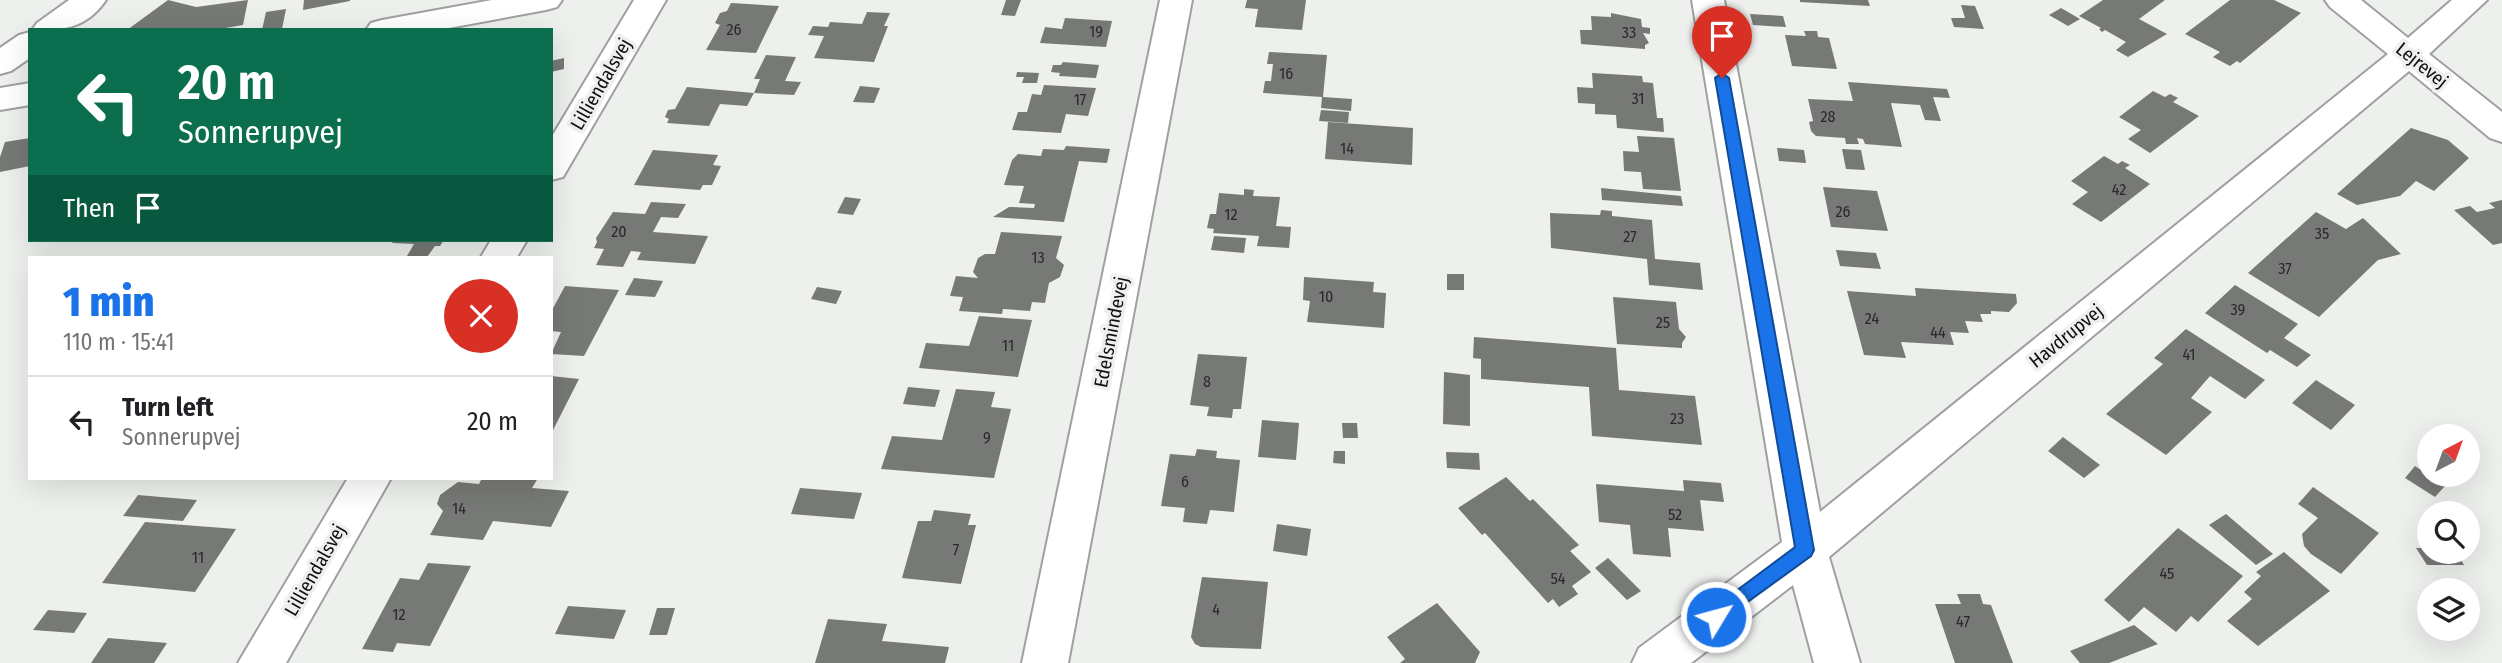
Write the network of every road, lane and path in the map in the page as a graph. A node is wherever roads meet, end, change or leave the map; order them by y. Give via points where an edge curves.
1 (90, 0) edge
2 (547, 0) edge
3 (650, 0) edge
4 (1176, 0) edge
5 (1708, 0) edge
6 (2341, 0) edge
7 (2471, 0) edge
8 (51, 28) edge
9 (393, 28) edge
10 (28, 43) edge
11 (2409, 54) junction
12 (0, 63) edge
13 (28, 93) edge
14 (0, 99) edge
15 (2502, 130) edge
16 (553, 165) edge
17 (369, 480) edge
18 (1805, 550) junction
19 (261, 663) edge
20 (1045, 663) edge
21 (1655, 663) edge
22 (1837, 663) edge

1 - 8 street
2 - 9 street
3 - 16 street, Lilliendalsvej
4 - 20 street, Edelsmindevej
5 - 18 street
6 - 11 street, Lejrevej
7 - 11 street, Havdrupvej
10 - 12 street
11 - 15 street, Lejrevej
11 - 18 street, Havdrupvej
13 - 14 street
17 - 19 street, Lilliendalsvej
18 - 21 street, Havdrupvej
18 - 22 street

